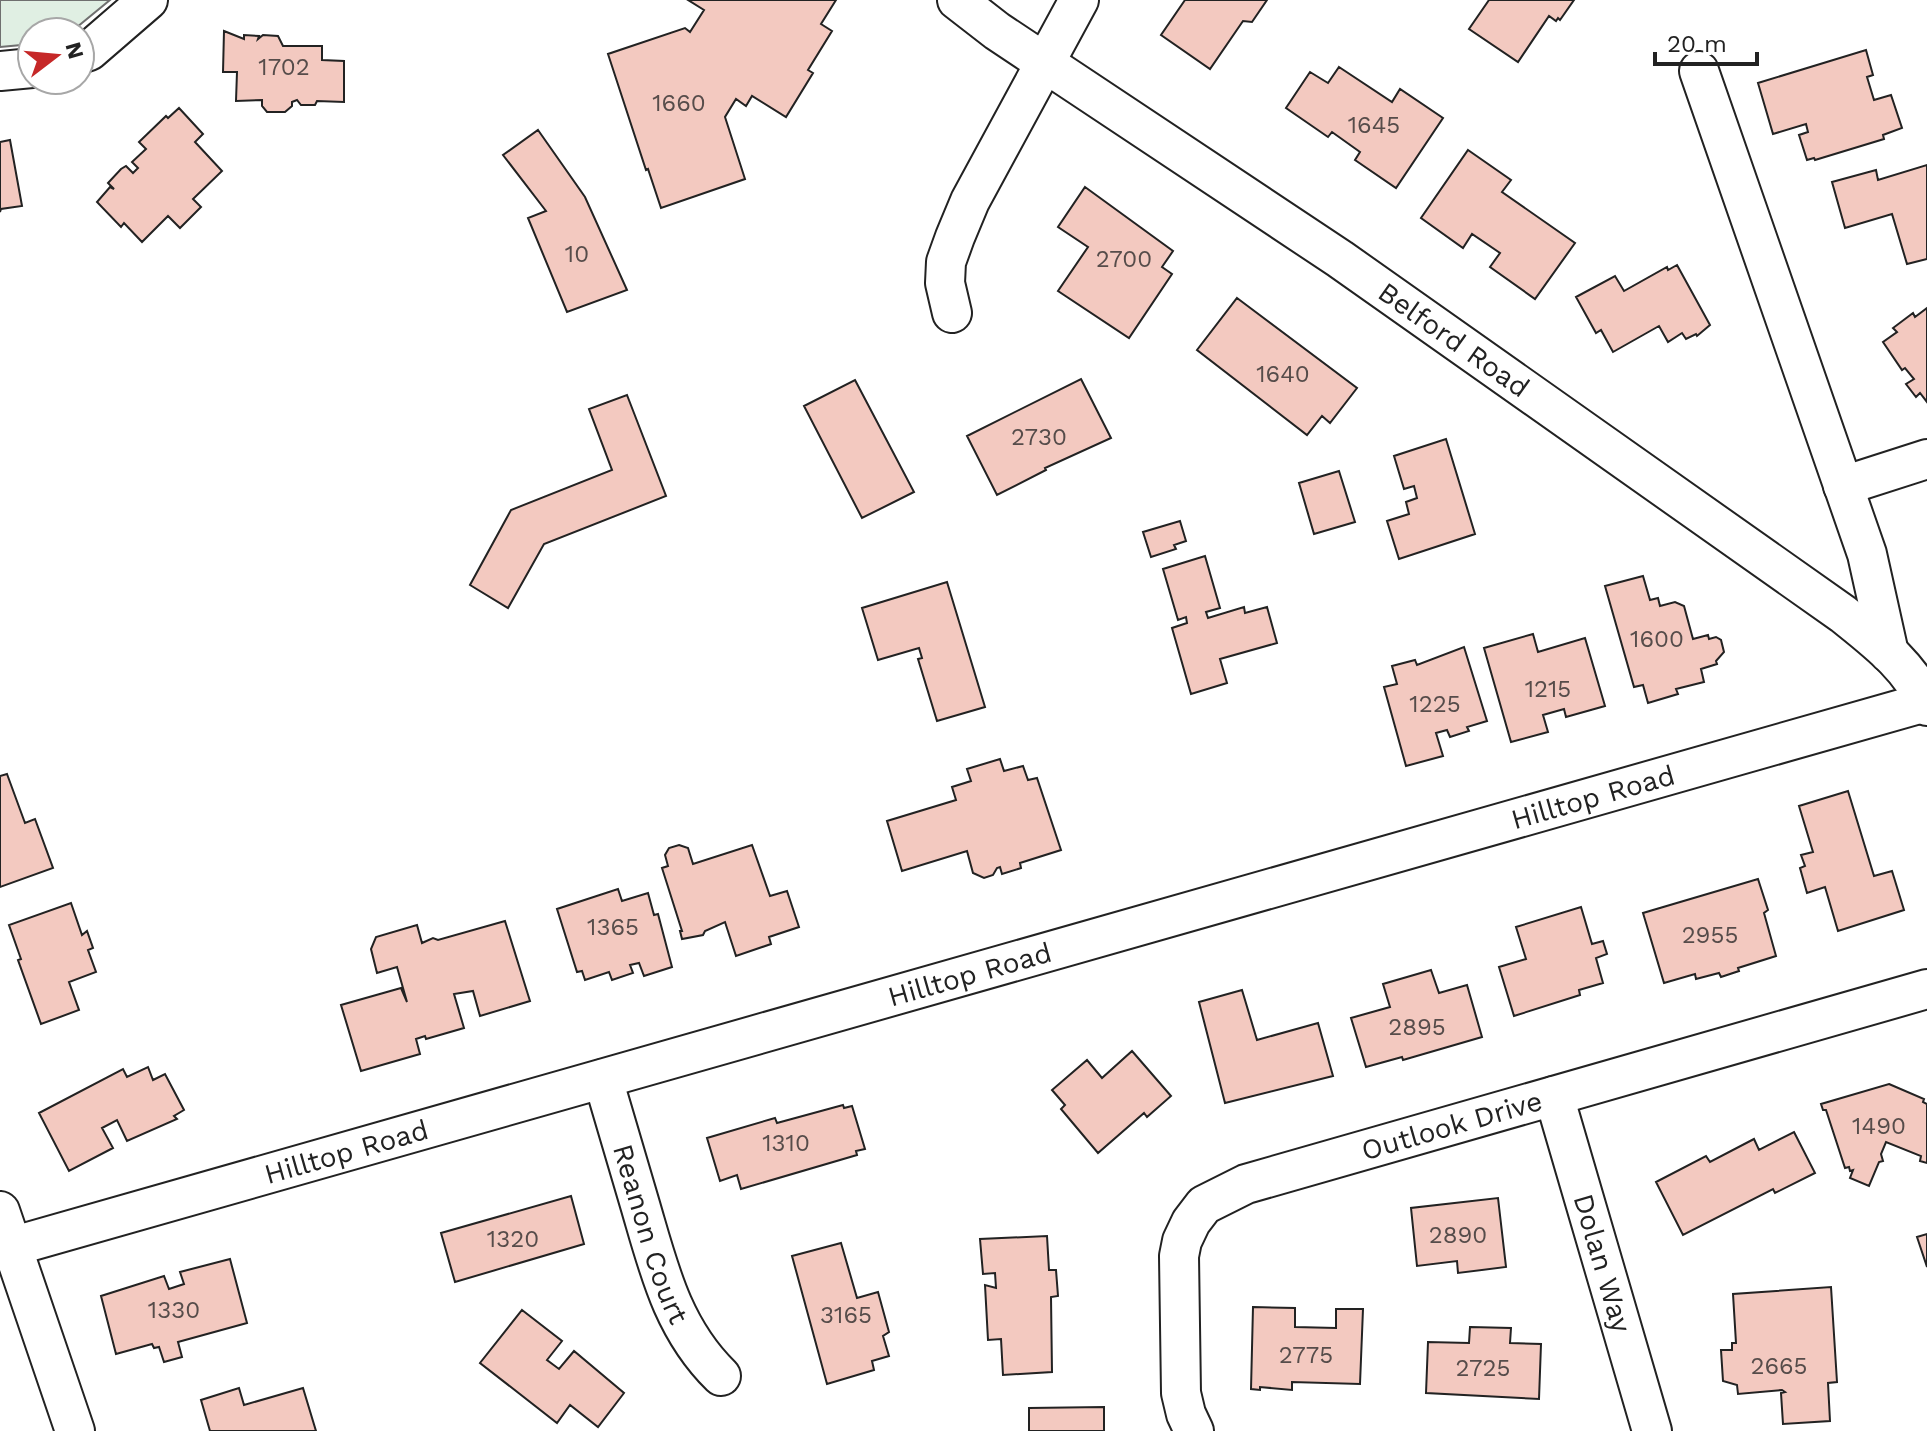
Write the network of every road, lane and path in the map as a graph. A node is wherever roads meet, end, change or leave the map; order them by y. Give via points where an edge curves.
1 (148, 0) edge
2 (957, 0) edge
3 (1079, 0) edge
4 (96, 45) edge
5 (1044, 63) junction
6 (1699, 71) dead end
7 (952, 313) dead end
8 (1927, 459) edge
9 (1843, 486) junction
10 (1889, 653) junction
11 (1926, 704) edge
12 (1927, 989) edge
13 (603, 1079) junction
14 (1554, 1096) junction
15 (0, 1211) edge
16 (6, 1249) edge
17 (721, 1376) dead end
18 (75, 1431) edge
19 (1194, 1431) edge
20 (1652, 1431) edge

1 - 4 street
2 - 5 street, Belford Road
3 - 5 street
5 - 7 street via 955,237 945,283
5 - 10 street, Belford Road via 1340,259 1843,614
6 - 9 street
8 - 9 street
9 - 10 street via 1867,554
10 - 11 street, Belford Road
11 - 13 street, Hilltop Road
12 - 14 street, Outlook Drive
13 - 16 street, Hilltop Road
13 - 17 street, Reanon Court via 663,1286 686,1334
14 - 19 street, Outlook Drive via 1246,1184 1204,1205 1191,1222 1179,1256 1181,1393
14 - 20 street, Dolan Way
15 - 16 street
16 - 18 street

